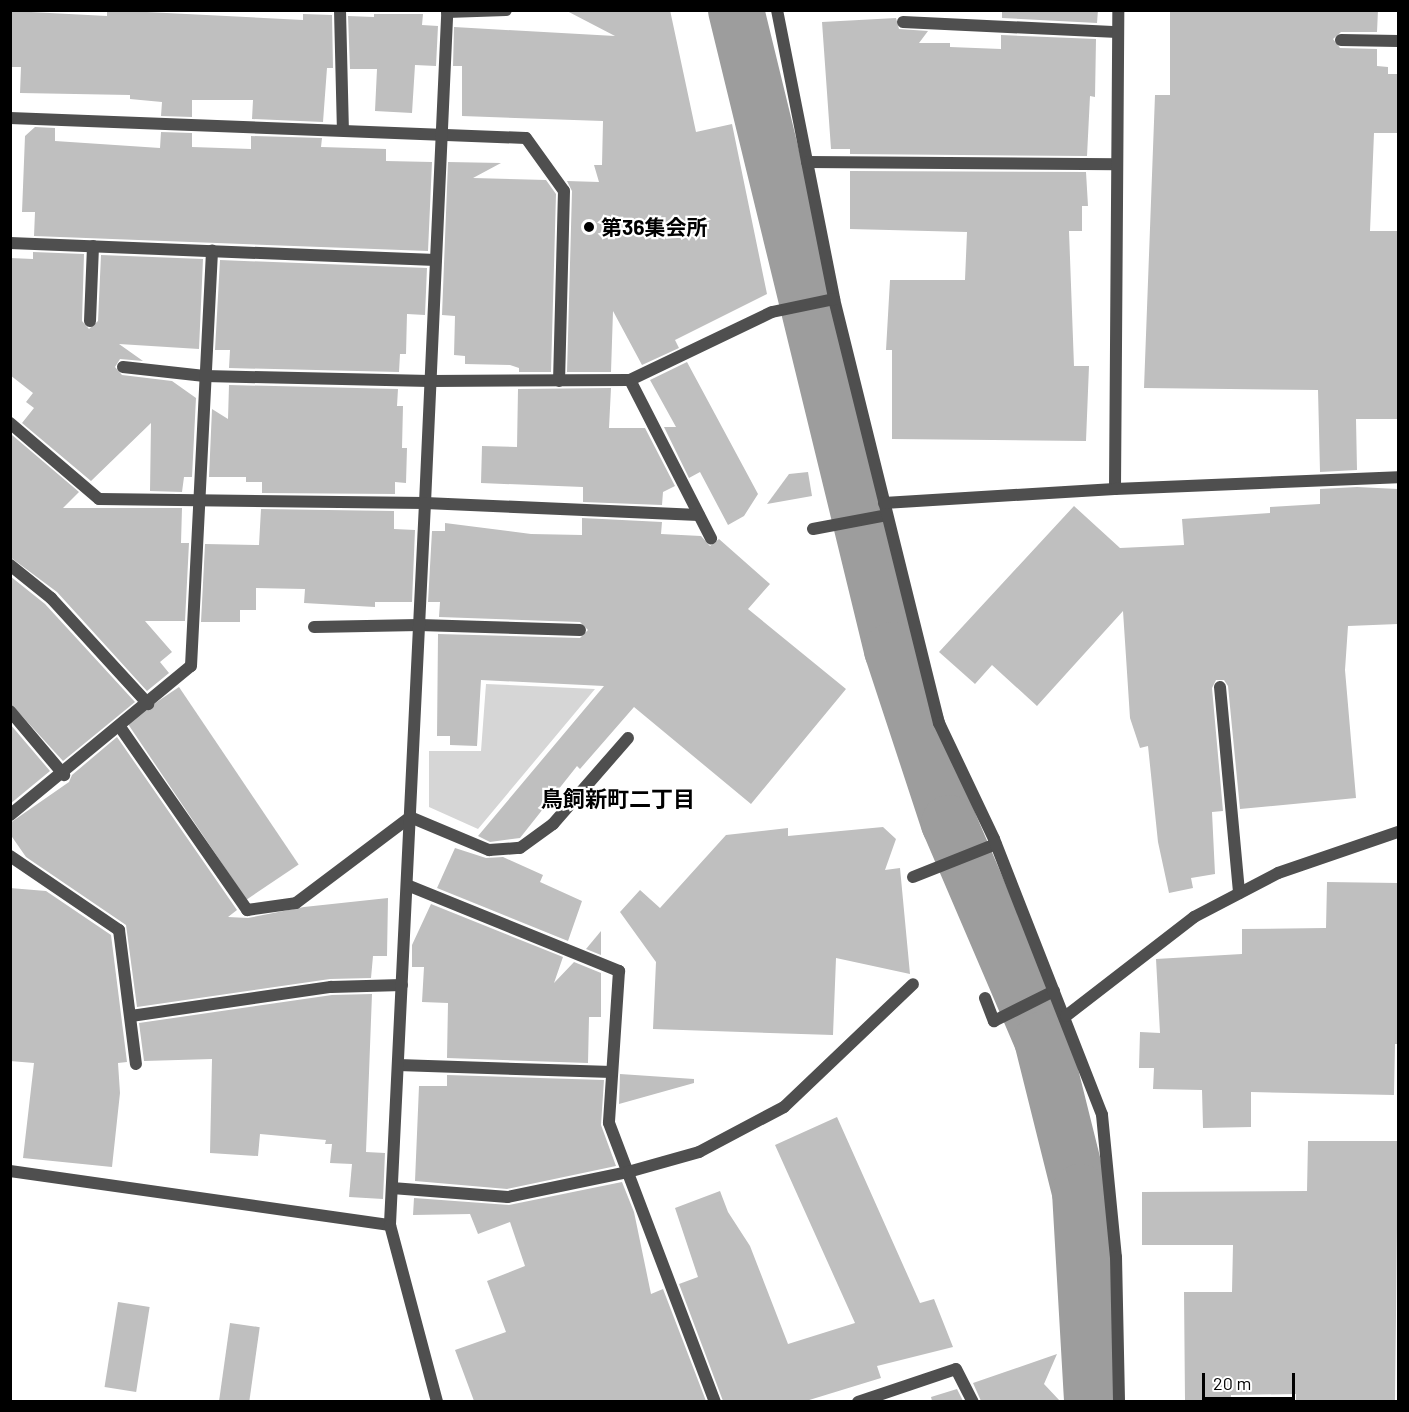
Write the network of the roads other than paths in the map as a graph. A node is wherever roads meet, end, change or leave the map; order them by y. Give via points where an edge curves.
1 (340, 10) edge
2 (506, 10) edge
3 (777, 10) edge
4 (956, 10) edge
5 (1118, 10) edge
6 (447, 11) edge
7 (903, 22) dead end
8 (954, 25) junction
9 (1118, 32) junction
10 (1341, 40) dead end
11 (1398, 41) edge
12 (10, 118) edge
13 (343, 130) junction
14 (441, 134) junction
15 (807, 162) junction
16 (1117, 164) junction
17 (10, 243) edge
18 (93, 246) junction
19 (212, 251) junction
20 (436, 260) junction
21 (834, 298) junction
22 (90, 321) dead end
23 (123, 367) dead end
24 (205, 376) junction
25 (630, 380) junction
26 (430, 381) junction
27 (559, 381) junction
28 (10, 423) edge
29 (1398, 477) edge
30 (1115, 489) junction
31 (199, 500) junction
32 (424, 503) junction
33 (886, 509) junction
34 (699, 514) junction
35 (813, 529) dead end
36 (711, 538) dead end
37 (10, 566) edge
38 (419, 625) junction
39 (314, 627) dead end
40 (580, 630) dead end
41 (1221, 687) dead end
42 (148, 704) junction
43 (10, 711) edge
44 (120, 727) junction
45 (628, 738) dead end
46 (64, 775) junction
47 (10, 815) edge
48 (410, 817) junction
49 (1398, 832) edge
50 (996, 844) junction
51 (10, 856) edge
52 (913, 877) dead end
53 (407, 885) junction
54 (1239, 893) junction
55 (913, 984) dead end
56 (402, 985) junction
57 (1054, 991) junction
58 (985, 998) dead end
59 (131, 1016) junction
60 (1066, 1016) junction
61 (136, 1064) dead end
62 (398, 1065) junction
63 (612, 1072) junction
64 (10, 1171) edge
65 (628, 1172) junction
66 (392, 1188) junction
67 (390, 1225) junction
68 (437, 1401) edge
69 (715, 1401) edge
70 (858, 1401) edge
71 (974, 1401) edge
72 (1119, 1401) edge

1 - 13 street
2 - 6 street
3 - 15 street
4 - 8 street
5 - 9 street
6 - 14 street
7 - 8 street
8 - 9 street
9 - 16 street
10 - 11 street
12 - 13 street
13 - 14 street
14 - 20 street
14 - 27 street via 526,138 564,191
15 - 16 street
15 - 21 street
16 - 30 street
17 - 18 street
18 - 19 street
18 - 22 street
19 - 20 street
19 - 24 street
20 - 26 street
21 - 25 street via 772,312
21 - 33 street
23 - 24 street
24 - 26 street
24 - 31 street
25 - 27 street
25 - 34 street
26 - 27 street
26 - 32 street
28 - 31 street via 99,499
29 - 30 street
30 - 33 street
31 - 32 street
31 - 42 street via 191,666
32 - 34 street
32 - 38 street
33 - 35 street via 872,518
33 - 50 street via 939,723
34 - 36 street
37 - 42 street via 51,598
38 - 39 street
38 - 40 street
38 - 48 street
41 - 54 street
42 - 44 street
43 - 46 street
44 - 46 street
44 - 48 street via 247,910 296,903
45 - 48 street via 553,824 520,848 489,850
46 - 47 street
48 - 53 street
49 - 54 street via 1278,873
50 - 52 street
50 - 57 street
51 - 59 street via 119,930
53 - 56 street
53 - 63 street via 619,971
54 - 60 street via 1194,917
55 - 65 street via 784,1107 699,1152
56 - 59 street via 331,987
56 - 62 street
57 - 58 street via 994,1022
57 - 60 street
59 - 61 street
60 - 72 street via 1102,1115 1116,1257
62 - 63 street
62 - 66 street
63 - 65 street via 609,1123
64 - 67 street
65 - 66 street via 508,1197
65 - 69 street
66 - 67 street
67 - 68 street
70 - 71 street via 956,1369

